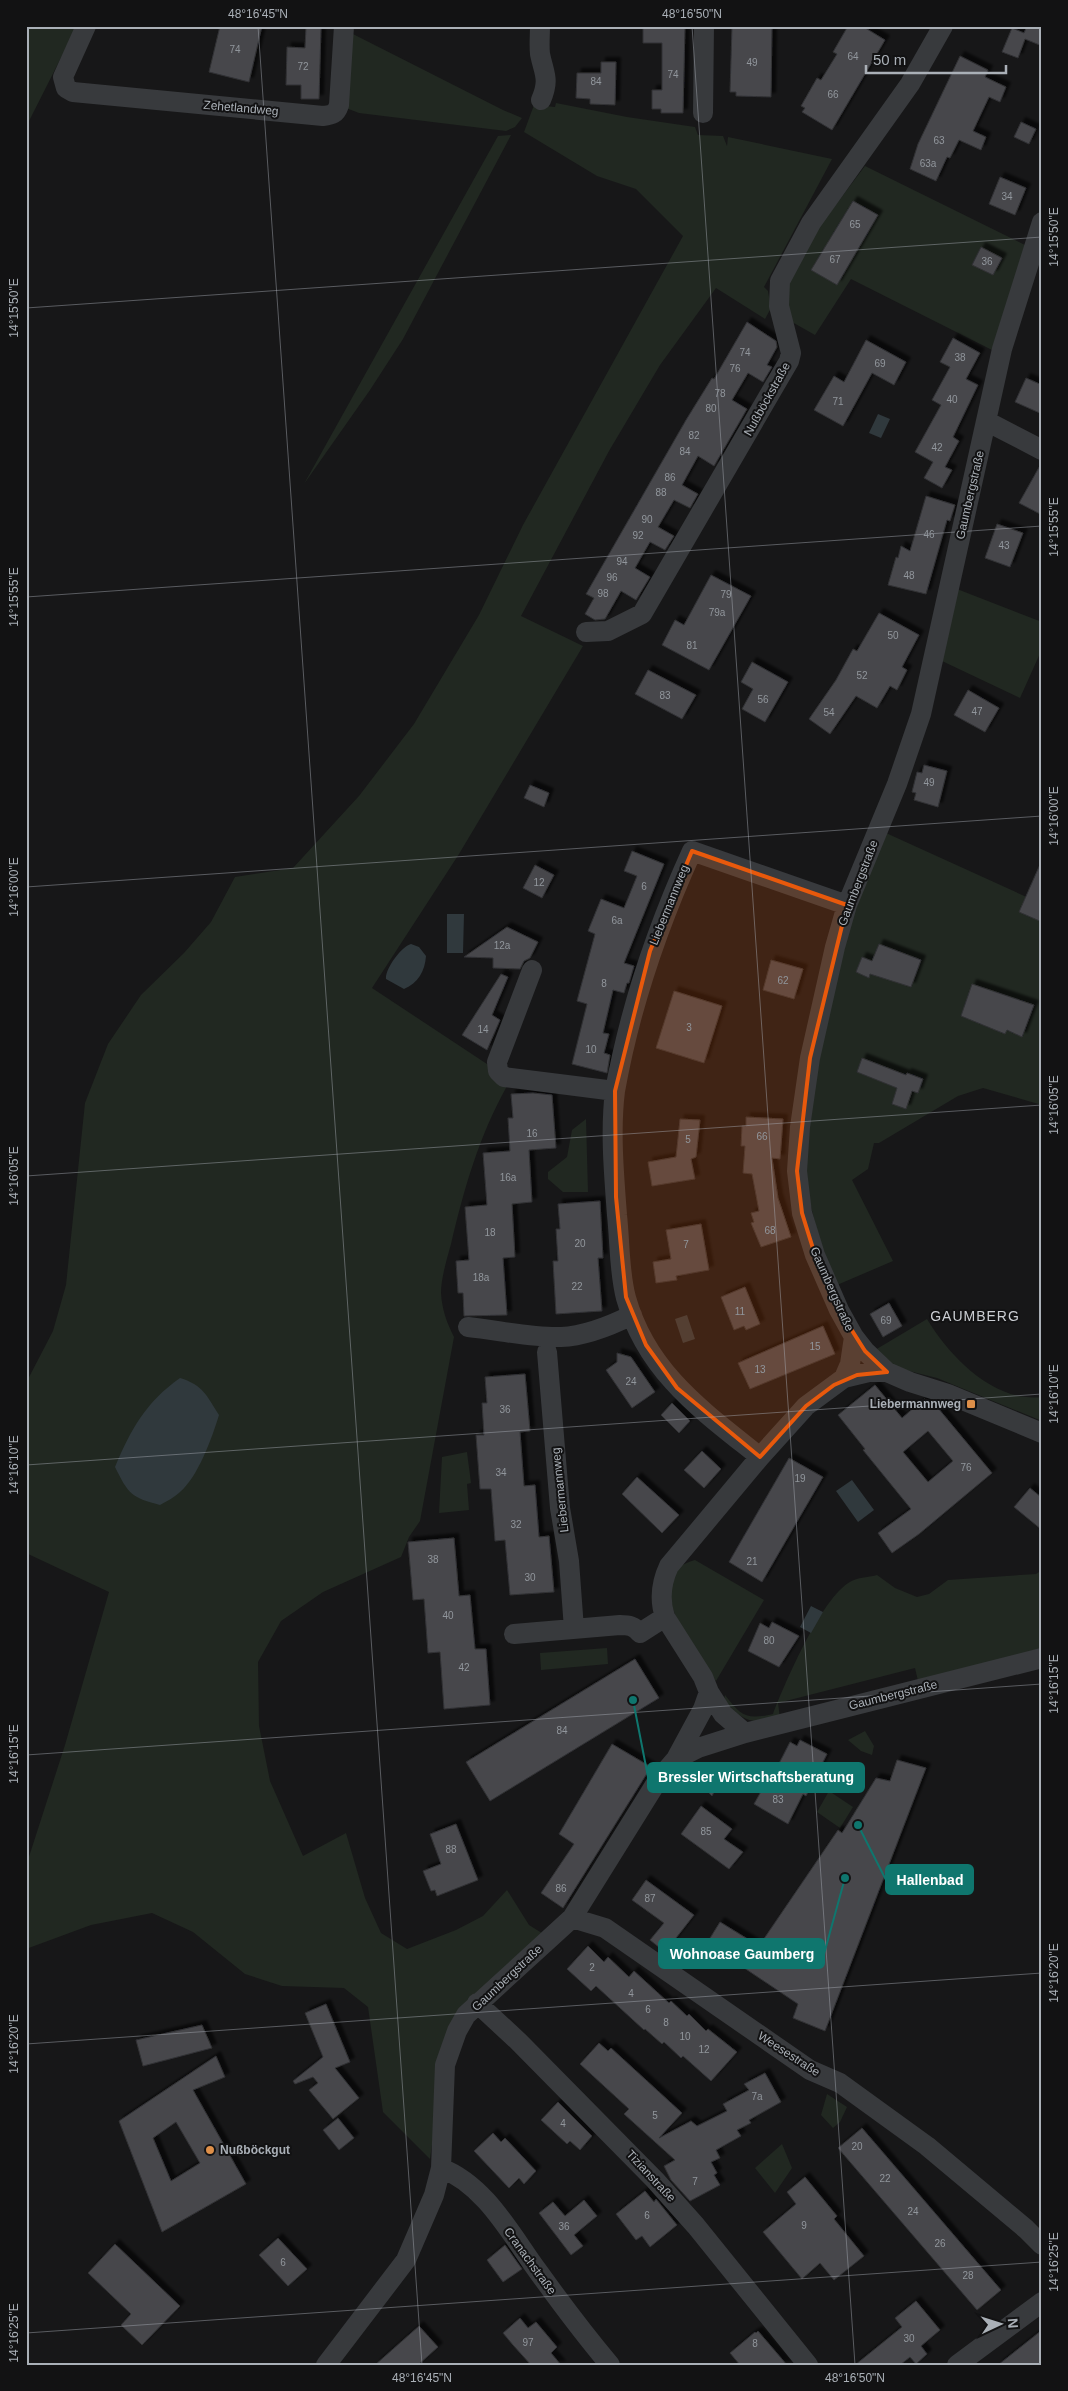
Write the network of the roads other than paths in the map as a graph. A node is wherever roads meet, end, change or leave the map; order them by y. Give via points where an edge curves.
1 (86, 26) edge
2 (344, 26) edge
3 (540, 26) edge
4 (704, 26) edge
5 (943, 26) edge
6 (541, 100) dead end
7 (703, 113) dead end
8 (1042, 222) edge
9 (986, 421) junction
10 (1042, 450) edge
11 (586, 632) dead end
12 (847, 905) junction
13 (532, 970) dead end
14 (615, 1090) junction
15 (632, 1315) junction
16 (468, 1327) dead end
17 (854, 1337) junction
18 (547, 1352) dead end
19 (887, 1372) junction
20 (844, 1378) junction
21 (1042, 1433) edge
22 (760, 1457) junction
23 (665, 1617) junction
24 (574, 1629) junction
25 (514, 1634) dead end
26 (1042, 1658) edge
27 (709, 1692) junction
28 (745, 1733) junction
29 (676, 1759) junction
30 (572, 1918) junction
31 (477, 2003) junction
32 (441, 2168) junction
33 (1042, 2245) edge
34 (1042, 2302) edge
35 (326, 2365) edge
36 (610, 2365) edge
37 (808, 2365) edge
38 (957, 2365) edge

1 - 2 street, Zehetlandweg via 66,68 63,82 73,92 323,116 332,115 339,105
3 - 6 street via 540,54 546,72 546,89
4 - 7 street
5 - 11 street, Nußböckstraße via 910,84 811,223 780,281 779,306 791,353 789,362 642,614 608,631
8 - 9 street, Gaumbergstraße via 1002,349
9 - 10 street
9 - 12 street, Gaumbergstraße via 920,714 897,784
12 - 14 street, Liebermannweg via 692,851 650,951
12 - 17 street, Gaumbergstraße via 812,1050 796,1171 802,1213 814,1255
13 - 14 street via 497,1062 498,1071 504,1077
14 - 15 street, Liebermannweg via 616,1196 626,1297
15 - 16 street via 612,1325 561,1337
15 - 22 street, Liebermannweg via 658,1364 677,1388
17 - 19 street, Gaumbergstraße
17 - 20 street via 850,1364
18 - 24 street, Liebermannweg
19 - 20 street
19 - 21 street, Gaumbergstraße
20 - 22 street via 806,1406
22 - 23 street via 669,1566 661,1586
23 - 24 street via 640,1633 629,1625
23 - 27 street via 703,1676
24 - 25 street
26 - 28 street, Gaumbergstraße
27 - 28 street via 723,1714
27 - 29 street
28 - 29 street, Gaumbergstraße via 698,1748
29 - 30 street, Gaumbergstraße via 658,1780
30 - 31 street, Gaumbergstraße
30 - 33 street, Weesestraße via 605,1928 810,2070 840,2083 927,2146
31 - 32 street, Gaumbergstraße via 457,2031 445,2065
31 - 37 street, Tizianstraße via 656,2180
32 - 35 street, Gaumbergstraße via 434,2195 406,2260
32 - 36 street, Cranachstraße via 460,2176 483,2197 583,2334
34 - 38 street

